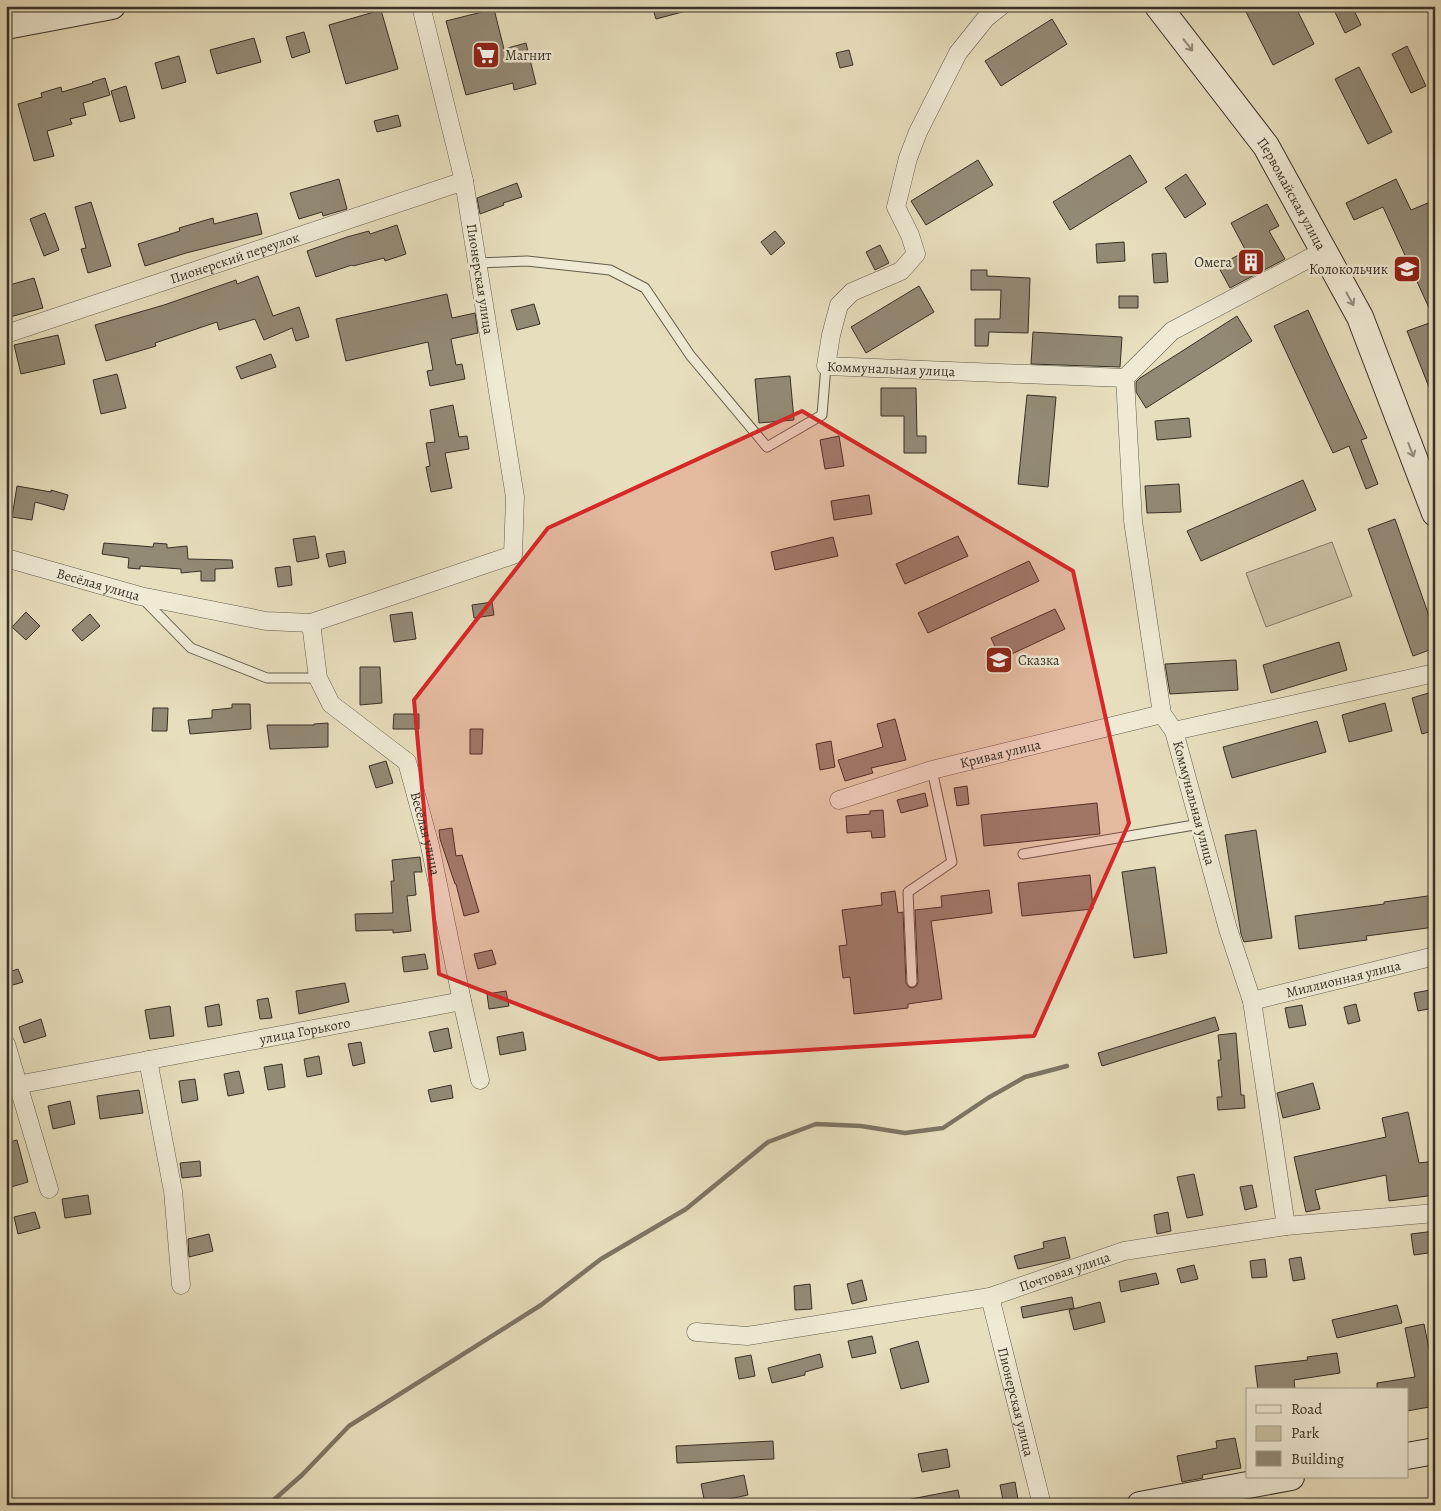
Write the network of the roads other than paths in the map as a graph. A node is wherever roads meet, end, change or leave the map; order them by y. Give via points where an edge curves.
1 (112, 6) edge
2 (421, 6) edge
3 (1001, 6) edge
4 (1158, 6) edge
5 (6, 26) edge
6 (464, 181) junction
7 (1323, 251) junction
8 (477, 263) junction
9 (6, 334) edge
10 (826, 366) junction
11 (1125, 378) junction
12 (1435, 513) edge
13 (513, 555) joint
14 (6, 558) edge
15 (140, 596) junction
16 (311, 623) junction
17 (1435, 673) edge
18 (318, 678) junction
19 (1162, 714) junction
20 (1174, 731) junction
21 (932, 770) junction
22 (839, 800) dead end
23 (1200, 824) junction
24 (1023, 854) dead end
25 (1435, 956) edge
26 (912, 982) dead end
27 (462, 1001) junction
28 (1252, 1001) junction
29 (6, 1044) edge
30 (148, 1060) junction
31 (480, 1080) dead end
32 (12, 1086) edge
33 (49, 1189) dead end
34 (1435, 1213) edge
35 (1286, 1226) junction
36 (181, 1285) dead end
37 (990, 1297) junction
38 (696, 1332) dead end
39 (1435, 1451) edge
40 (1408, 1456) edge
41 (1286, 1478) edge
42 (1042, 1505) edge
43 (1140, 1505) edge

1 - 5 street
2 - 6 street, Пионерская улица
3 - 10 street, Коммунальная улица via 986,18 958,53 908,158 896,207 916,254 901,271 852,292 839,305
4 -> 7 street, Первомайская улица via 1266,146
6 - 8 street, Пионерская улица
6 - 9 street, Пионерский переулок
7 - 11 street via 1172,331
7 -> 12 street, Первомайская улица via 1360,317
8 - 10 lane via 527,261 610,270 645,288 690,355 767,447 822,415
8 - 13 street, Пионерская улица via 514,498
10 - 11 street, Коммунальная улица
11 - 19 street, Коммунальная улица via 1133,521
13 - 16 street, Весёлая улица
14 - 15 street, Весёлая улица
15 - 16 street, Весёлая улица via 266,621
15 - 18 lane via 191,648 267,678
16 - 18 street, Весёлая улица
17 - 20 street
18 - 27 street, Весёлая улица via 331,704 407,762 430,846
19 - 20 street, Коммунальная улица
19 - 21 street, Кривая улица
20 - 23 street, Коммунальная улица
21 - 22 street, Кривая улица
21 - 26 lane via 952,862 908,892
23 - 24 lane
23 - 28 street, Коммунальная улица via 1228,929
25 - 28 street, Миллионная улица
27 - 30 street, улица Горького
27 - 31 street, Весёлая улица
28 - 35 street, Коммунальная улица
29 - 32 street
30 - 32 street, улица Горького
30 - 36 street via 173,1191
32 - 33 street
34 - 35 street, Почтовая улица
35 - 37 street, Почтовая улица via 1124,1251
37 - 38 street, Почтовая улица via 747,1336
37 - 42 street, Пионерская улица
39 - 40 street
41 - 43 street

